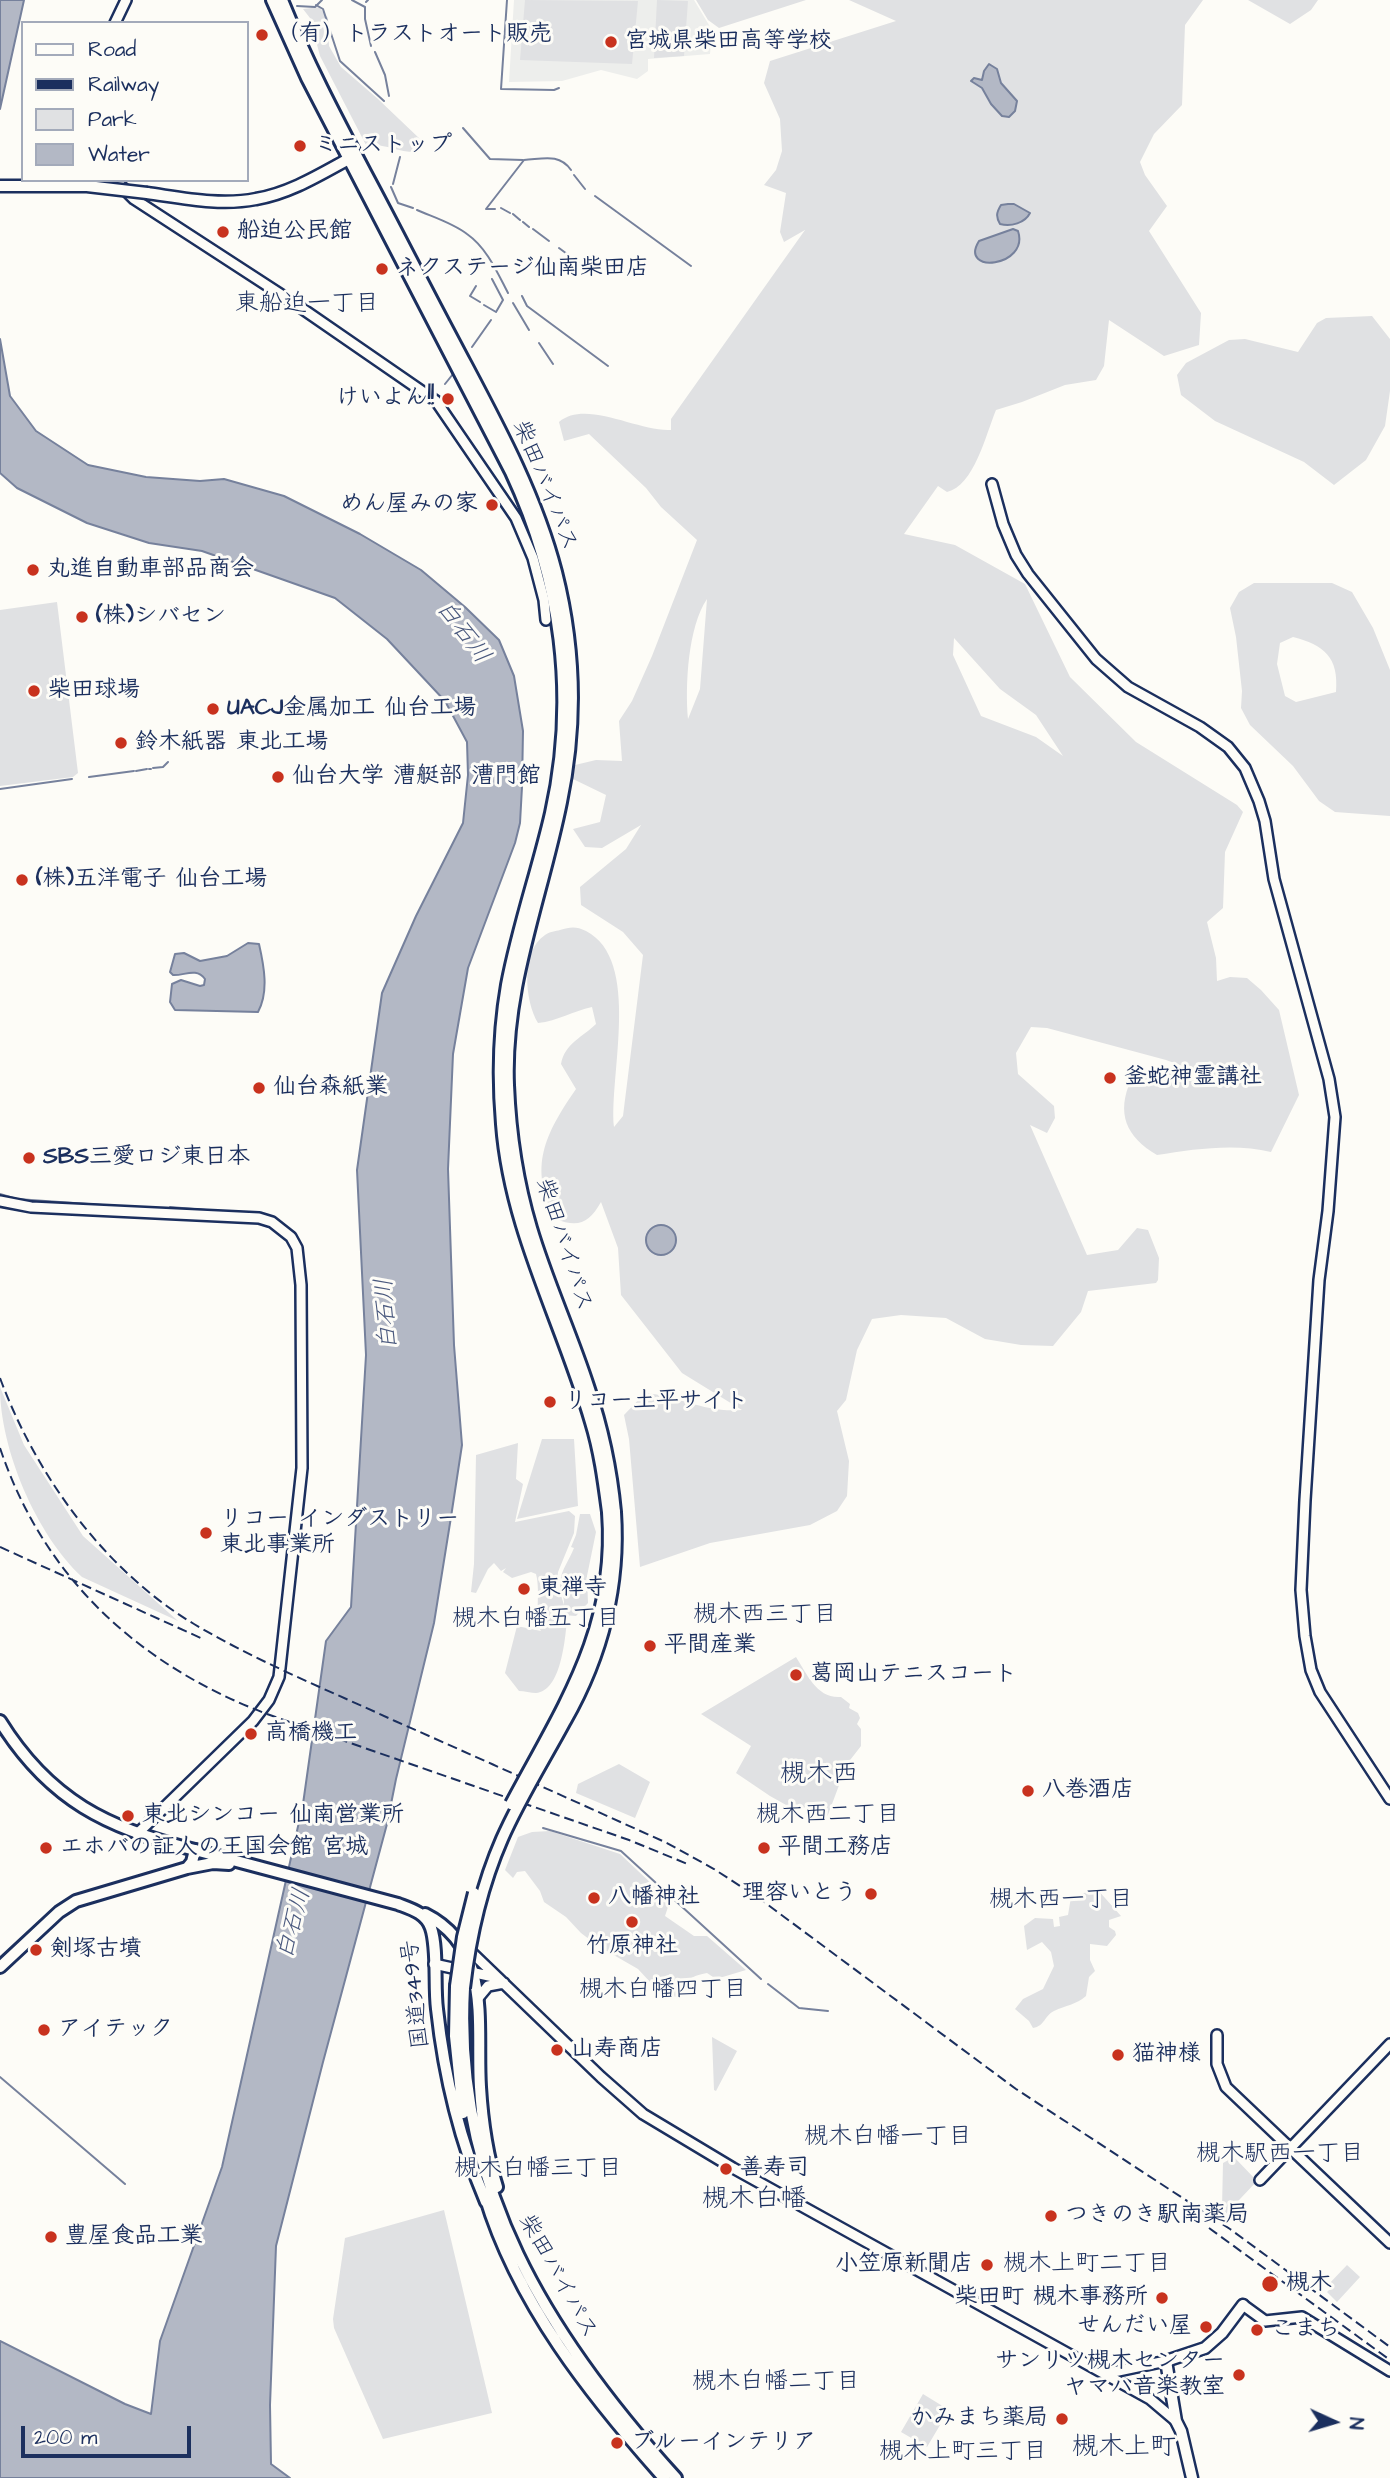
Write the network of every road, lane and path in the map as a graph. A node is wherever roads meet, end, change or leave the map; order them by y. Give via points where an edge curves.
1 (126, 0) edge
2 (272, 0) edge
3 (282, 0) edge
4 (117, 21) edge
5 (352, 157) junction
6 (117, 182) edge
7 (0, 186) edge
8 (992, 484) dead end
9 (546, 620) dead end
10 (0, 1201) edge
11 (0, 1721) edge
12 (1390, 1799) edge
13 (137, 1834) junction
14 (195, 1850) junction
15 (254, 1866) junction
16 (187, 1868) junction
17 (418, 1912) junction
18 (453, 1935) junction
19 (434, 1964) junction
20 (0, 1967) edge
21 (474, 1972) junction
22 (502, 1981) junction
23 (460, 1987) junction
24 (478, 1998) junction
25 (1217, 2035) dead end
26 (1390, 2044) edge
27 (1290, 2149) junction
28 (1260, 2180) dead end
29 (486, 2202) junction
30 (509, 2237) junction
31 (1390, 2243) edge
32 (1242, 2305) joint
33 (1166, 2361) junction
34 (1390, 2371) edge
35 (1104, 2374) junction
36 (1177, 2421) junction
37 (664, 2478) edge
38 (676, 2478) edge
39 (1192, 2478) edge

1 - 4 street
2 - 5 main road, 柴田バイパス via 302,69
3 - 5 main road, 柴田バイパス
5 - 7 main road, bridge via 289,189 256,199 218,202 87,186
5 - 23 main road, 柴田バイパス, bridge via 514,458 540,521 563,603 571,664 567,766 513,997 508,1084 522,1193 596,1411 607,1458 615,1574 602,1637 578,1696 494,1860
6 - 9 street via 134,199 436,401 516,517 533,558
8 - 12 street via 1016,555 1096,659 1128,687 1228,747 1245,768 1259,801 1274,879 1329,1079 1335,1117 1305,1500 1301,1590 1305,1636 1320,1692
10 - 13 street via 259,1218 282,1229 297,1248 302,1468 279,1676 253,1721
11 - 13 main road, 国道349号 via 21,1753 60,1791 105,1821
13 - 14 main road, 国道349号
14 - 15 main road, 国道349号
14 - 16 main road
15 - 16 main road via 213,1863
15 - 17 main road, 国道349号
16 - 20 main road via 66,1906
17 - 18 main road via 436,1919
17 - 19 main road, 国道349号 via 433,1931
18 - 21 main road
18 - 22 street
19 - 21 street
19 - 29 main road, 国道349号 via 450,2086 470,2164
21 - 22 street
21 - 24 main road
22 - 24 street via 488,1986
22 - 35 street via 643,2114
23 - 29 main road, 柴田バイパス via 455,2036 462,2106
23 - 30 main road, 柴田バイパス via 470,2106 483,2166
24 - 30 main road via 482,2114
25 - 27 street via 1217,2064 1226,2087
26 - 27 street
27 - 28 street
27 - 31 street
29 - 37 main road, 柴田バイパス via 541,2320 613,2419
30 - 38 main road, 柴田バイパス via 548,2314 577,2357
32 - 33 main road via 1205,2348
32 - 34 street via 1265,2321 1303,2317
33 - 35 street
33 - 36 main road
35 - 36 street via 1150,2399
36 - 39 main road

